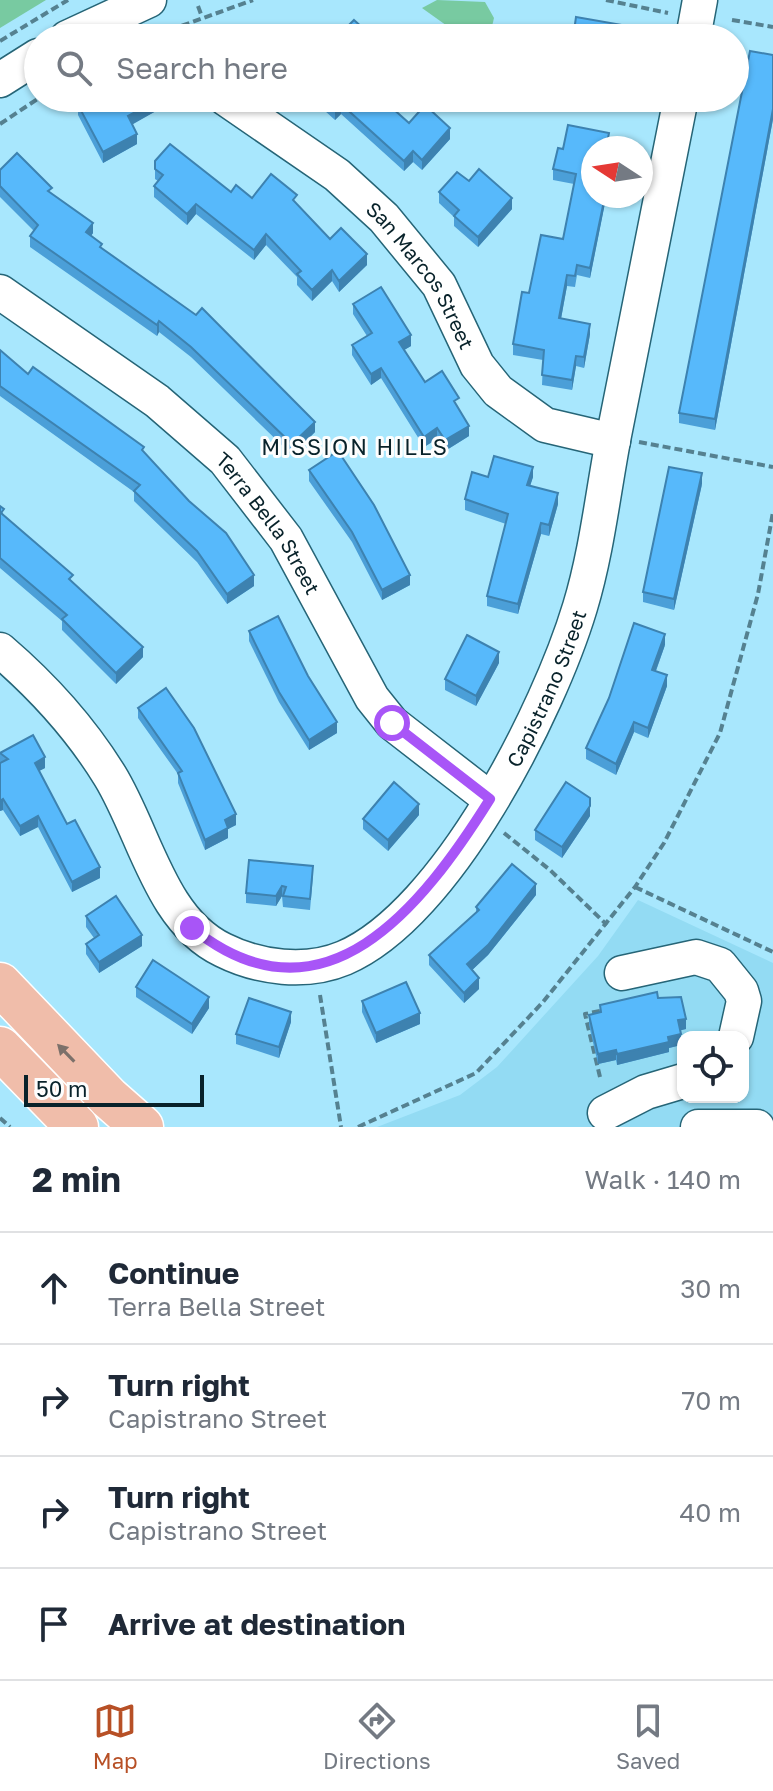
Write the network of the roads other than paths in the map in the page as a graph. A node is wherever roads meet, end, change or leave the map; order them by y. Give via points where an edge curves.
1 (149, 0) edge
2 (700, 0) edge
3 (97, 24) edge
4 (696, 24) edge
5 (24, 65) edge
6 (0, 80) edge
7 (245, 112) edge
8 (678, 112) edge
9 (0, 292) edge
10 (613, 441) junction
11 (0, 650) edge
12 (494, 814) junction
13 (622, 973) dead end
14 (0, 984) edge
15 (737, 1031) edge
16 (0, 1048) edge
17 (677, 1083) edge
18 (605, 1113) dead end
19 (713, 1116) edge
20 (77, 1127) edge
21 (142, 1127) edge
22 (757, 1127) edge

1 - 3 street
2 - 4 street
5 - 6 street
7 - 10 street, San Marcos Street via 337,175 384,218 439,285 477,365 498,391 545,425
8 - 10 street, Capistrano Street
9 - 12 street, Terra Bella Street via 157,401 225,460 286,539 372,698 392,723
10 - 12 street, Capistrano Street via 594,552 568,644
11 - 12 street, Capistrano Street via 84,737 137,823 166,894 192,928 237,957 290,967 344,958 403,914
13 - 15 street via 696,957 720,965 733,977 744,1001
21 -> 14 main road
16 - 20 main road
17 - 18 street
19 - 22 street

